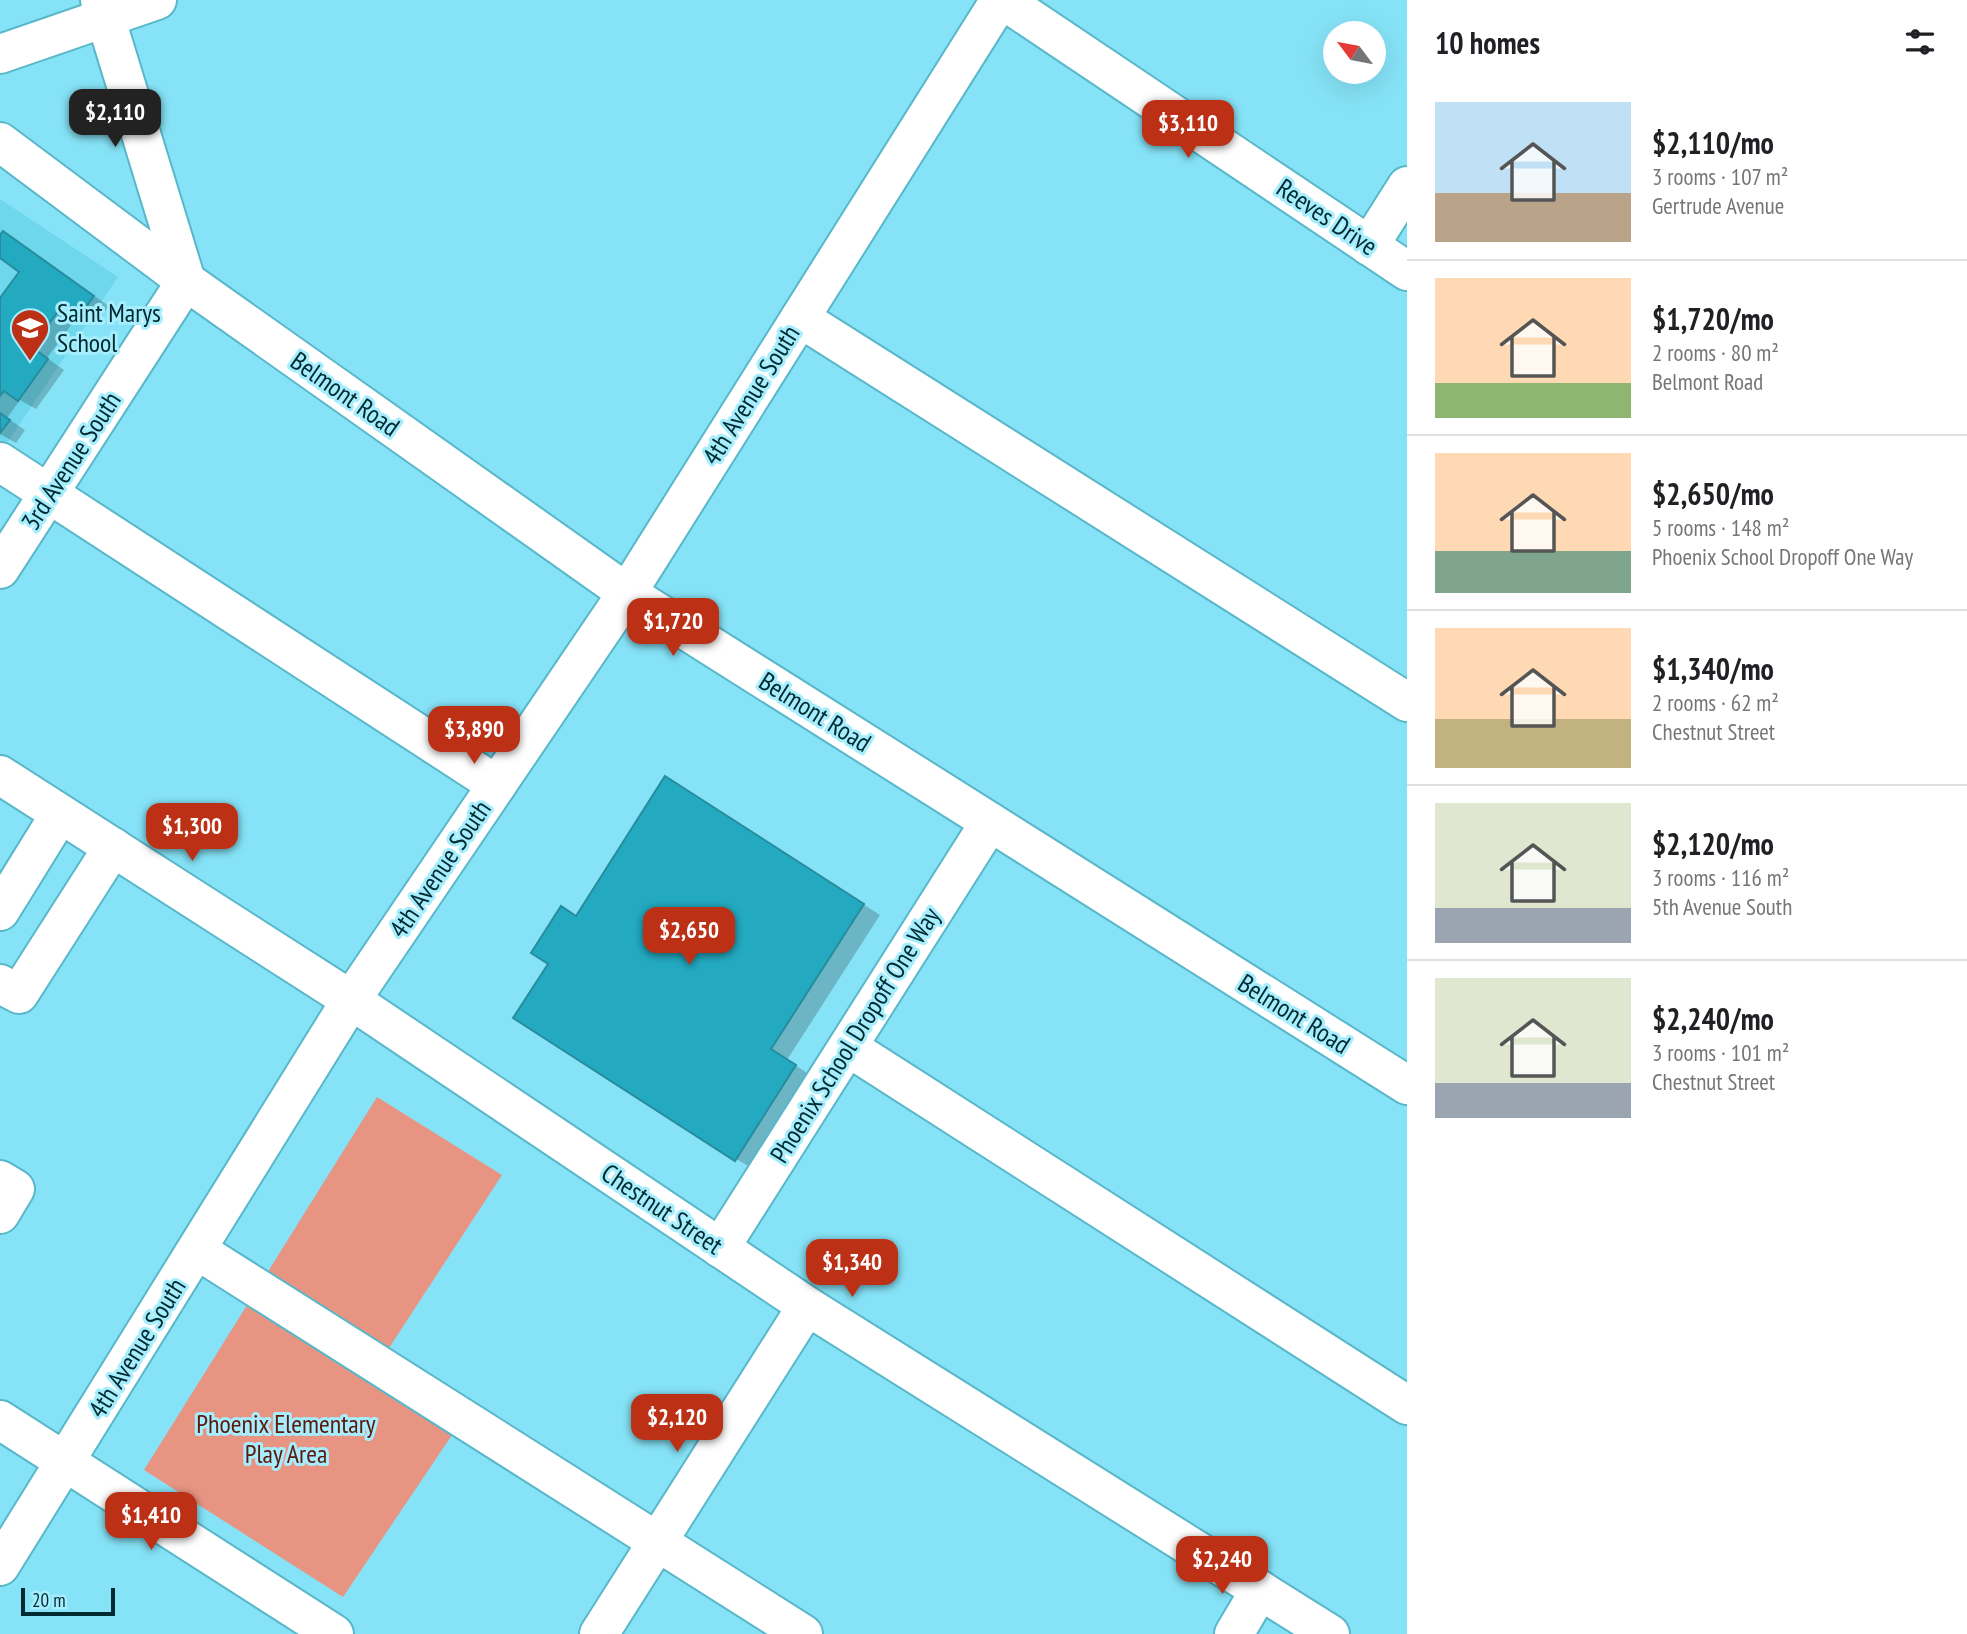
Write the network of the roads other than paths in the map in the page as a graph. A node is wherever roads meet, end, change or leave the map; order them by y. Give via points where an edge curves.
1 (156, 0) edge
2 (1001, 0) edge
3 (102, 8) edge
4 (0, 54) edge
5 (0, 142) edge
6 (1407, 186) edge
7 (1369, 246) junction
8 (1407, 271) edge
9 (186, 281) junction
10 (800, 318) junction
11 (0, 462) edge
12 (50, 494) junction
13 (0, 569) edge
14 (627, 593) junction
15 (1407, 702) edge
16 (0, 775) edge
17 (497, 785) junction
18 (60, 814) junction
19 (990, 822) junction
20 (113, 847) junction
21 (0, 911) edge
22 (0, 984) edge
23 (351, 1000) junction
24 (848, 1047) junction
25 (1407, 1085) edge
26 (720, 1248) junction
27 (197, 1250) junction
28 (807, 1306) junction
29 (1407, 1405) edge
30 (0, 1420) edge
31 (66, 1462) junction
32 (657, 1542) junction
33 (0, 1566) edge
34 (1260, 1590) junction
35 (334, 1634) edge
36 (599, 1634) edge
37 (803, 1634) edge
38 (1234, 1634) edge
39 (1330, 1634) edge

1 - 3 street
2 - 7 street, Reeves Drive
2 - 10 street, 4th Avenue South
3 - 4 street
3 - 9 street
5 - 9 street, Belmont Road
6 - 7 street
7 - 8 street, Reeves Drive
9 - 12 street, 3rd Avenue South
9 - 14 street, Belmont Road
10 - 14 street, 4th Avenue South
10 - 15 street
11 - 12 street
12 - 13 street, 3rd Avenue South
12 - 17 street
14 - 17 street, 4th Avenue South
14 - 19 street, Belmont Road
16 - 18 street, Chestnut Street
17 - 23 street, 4th Avenue South
18 - 20 street, Chestnut Street
18 - 21 street
19 - 24 street, Phoenix School Dropoff One Way
19 - 25 street, Belmont Road
20 - 22 street via 19,994
20 - 23 street, Chestnut Street
23 - 26 street, Chestnut Street
23 - 27 street, 4th Avenue South
24 - 26 street, Phoenix School Dropoff One Way
24 - 29 street
26 - 28 street, Chestnut Street
27 - 31 street, 4th Avenue South
27 - 32 street
28 - 32 street
28 - 34 street, Chestnut Street
30 - 31 street
31 - 33 street, 4th Avenue South
31 - 35 street
32 - 36 street
32 - 37 street
34 - 38 street
34 - 39 street, Chestnut Street

